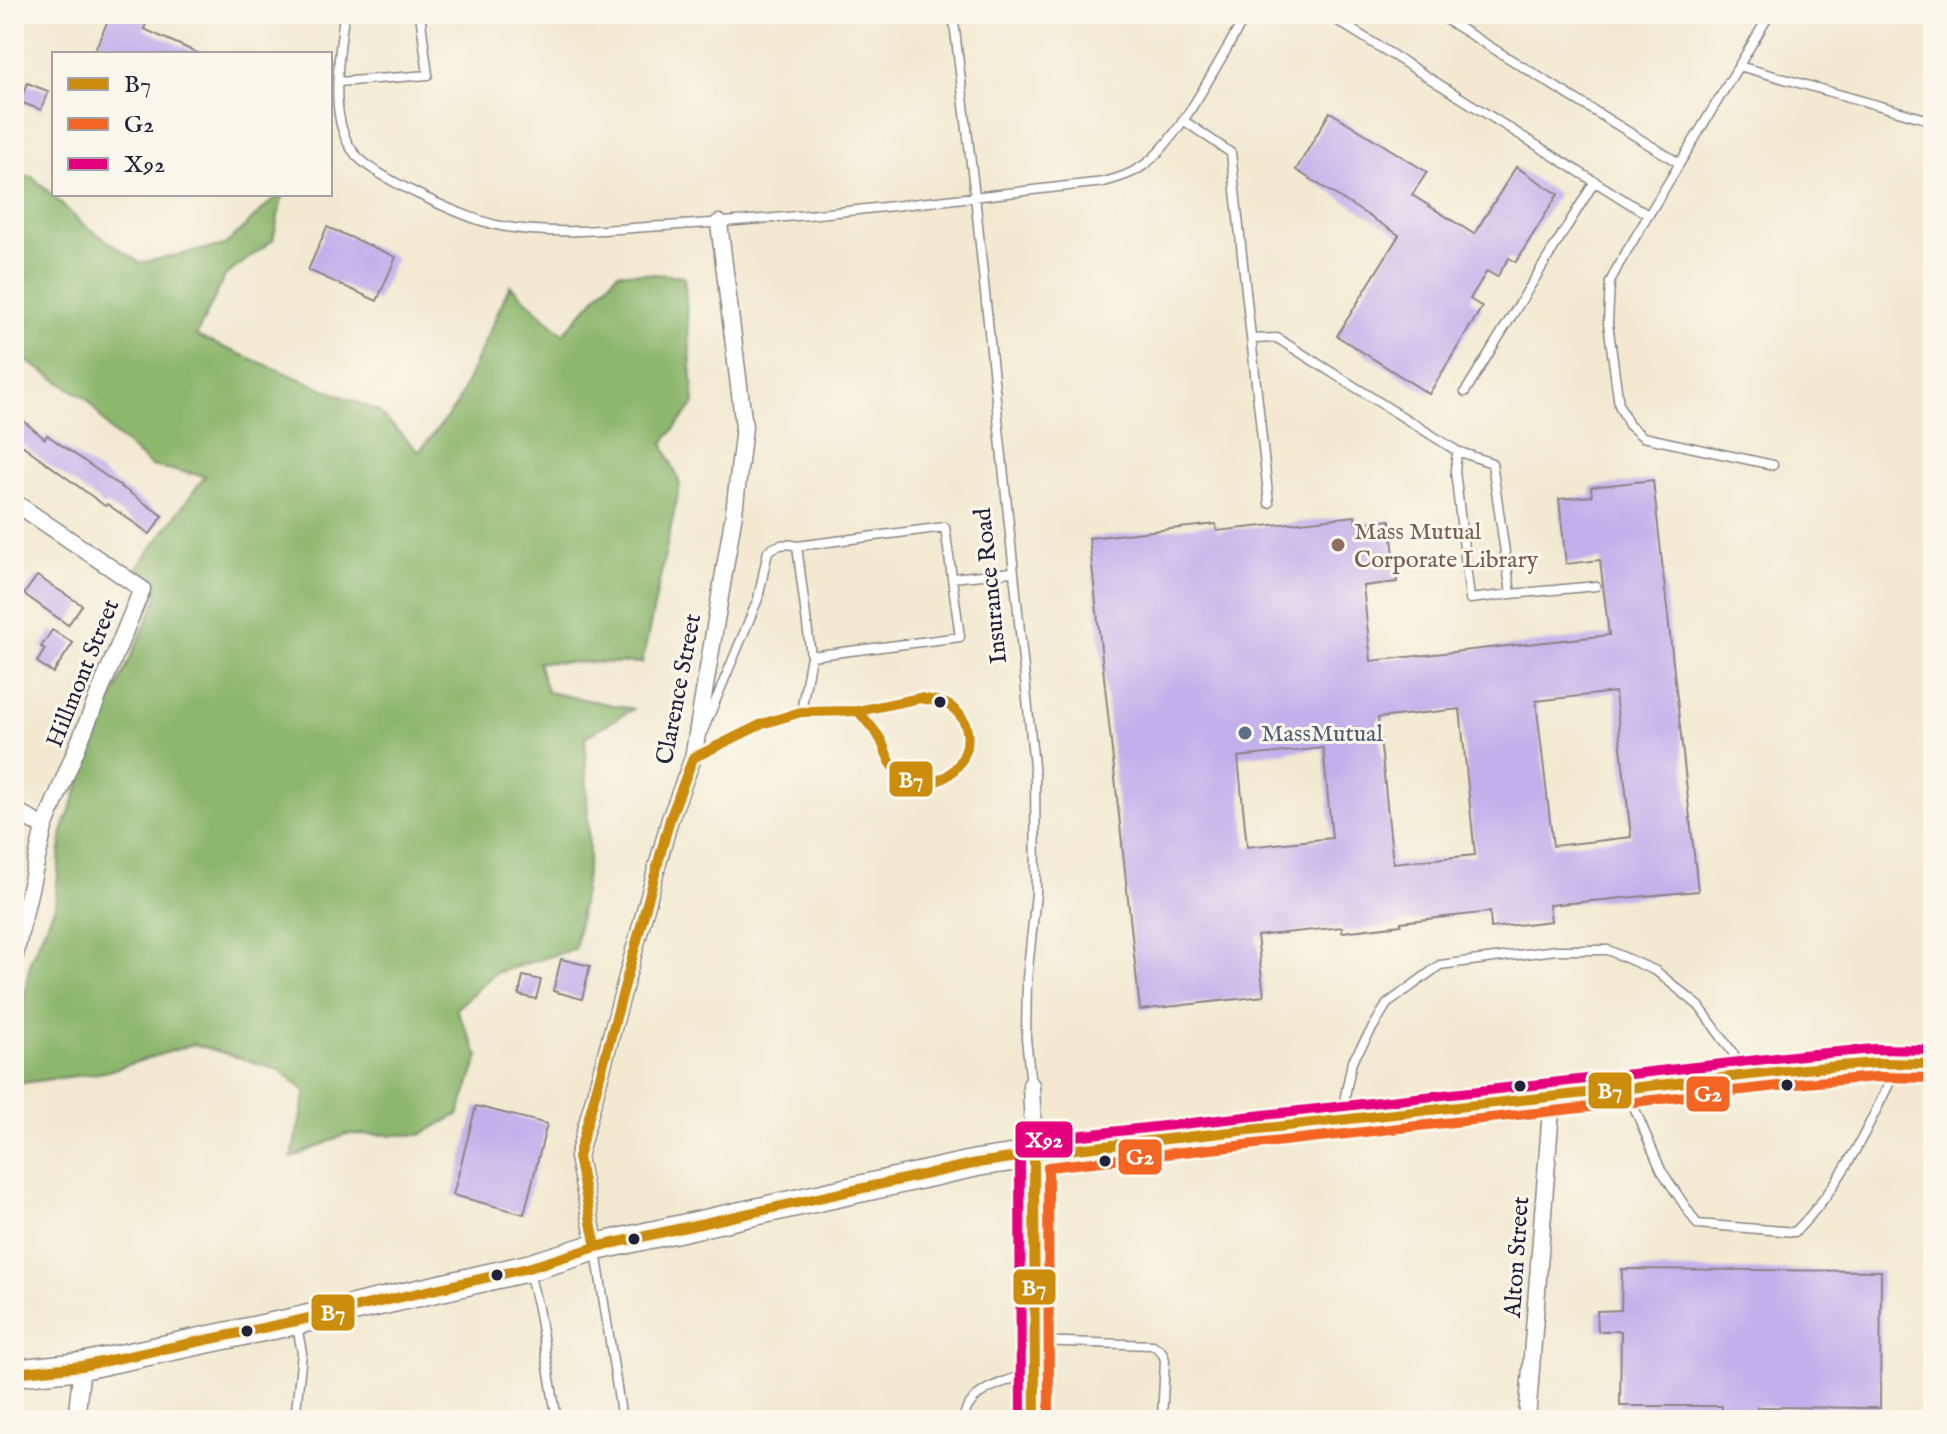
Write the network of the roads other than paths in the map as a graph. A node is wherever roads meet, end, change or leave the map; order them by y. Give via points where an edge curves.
1 (344, 14) edge
2 (420, 14) edge
3 (953, 14) edge
4 (1247, 14) edge
5 (1327, 14) edge
6 (1437, 14) edge
7 (1460, 14) edge
8 (1770, 14) edge
9 (1454, 24) junction
10 (1739, 66) junction
11 (338, 82) junction
12 (1183, 120) junction
13 (1933, 121) edge
14 (1679, 163) junction
15 (1595, 181) junction
16 (975, 196) junction
17 (1648, 215) junction
18 (719, 223) junction
19 (1252, 339) junction
20 (1465, 392) dead end
21 (1457, 451) junction
22 (1773, 465) dead end
23 (14, 502) edge
24 (1269, 503) dead end
25 (797, 546) junction
26 (1012, 572) junction
27 (952, 578) junction
28 (1596, 586) dead end
29 (1511, 594) junction
30 (811, 656) junction
31 (858, 711) junction
32 (801, 712) junction
33 (693, 758) junction
34 (14, 809) edge
35 (44, 828) junction
36 (14, 959) edge
37 (1899, 1063) junction
38 (1933, 1064) edge
39 (1749, 1075) junction
40 (1031, 1085) joint
41 (1627, 1089) junction
42 (1552, 1097) junction
43 (1340, 1121) junction
44 (1034, 1154) junction
45 (596, 1247) junction
46 (528, 1268) junction
47 (296, 1321) junction
48 (1035, 1341) junction
49 (82, 1366) junction
50 (1034, 1372) junction
51 (14, 1373) edge
52 (76, 1420) edge
53 (295, 1420) edge
54 (557, 1420) edge
55 (622, 1420) edge
56 (963, 1420) edge
57 (1035, 1420) edge
58 (1162, 1420) edge
59 (1527, 1420) edge

1 - 11 lane
2 - 11 lane via 428,75
3 - 16 lane, Insurance Road
4 - 12 lane
5 - 15 lane
6 - 9 lane
7 - 9 lane
8 - 10 lane
9 - 14 lane
10 - 13 lane
10 - 14 lane
11 - 18 lane via 342,132 355,154 383,177 498,226 549,232
12 - 16 lane via 1147,163 1128,175
12 - 19 lane via 1231,153
14 - 17 lane
15 - 17 lane
15 - 20 lane
16 - 18 lane
16 - 26 lane, Insurance Road
17 - 22 lane via 1610,282 1610,337 1619,405 1643,437
18 - 33 street, Clarence Street via 744,427
19 - 21 lane via 1277,338
19 - 24 lane
21 - 29 lane via 1492,463
21 - 29 lane via 1470,599
23 - 35 street, Hillmont Street via 142,589
25 - 27 lane via 945,527
25 - 30 lane
25 - 33 lane via 787,543 768,551 758,599
26 - 27 lane
26 - 40 lane, Insurance Road via 1035,776 1036,880 1026,1038
27 - 30 lane via 960,637
28 - 29 lane
30 - 32 lane
31 - 31 lane via 890,762 911,780 939,781 951,775 967,753 966,725 948,704 934,698
31 - 32 lane
32 - 33 lane via 762,724
33 - 45 street, Clarence Street via 670,819 578,1157
34 - 35 street
35 - 36 street, Hillmont Street
37 - 38 main road
37 - 39 main road
37 - 41 lane via 1839,1180 1795,1232 1697,1224 1661,1170
39 - 41 main road
39 - 43 lane via 1699,1006 1656,971 1608,950 1556,950 1440,965 1387,1004 1352,1062
40 - 44 street, Insurance Road
41 - 42 main road
42 - 43 main road
42 - 59 street, Alton Street
43 - 44 main road
44 - 45 main road
44 - 48 street, Insurance Road
45 - 46 main road
45 - 55 lane
46 - 47 main road
46 - 54 lane
47 - 49 main road
47 - 53 lane via 302,1353
48 - 50 street, Insurance Road
48 - 58 lane via 1158,1348 1165,1360
49 - 51 main road
49 - 52 street
50 - 56 lane via 990,1386 965,1408
50 - 57 street, Insurance Road

